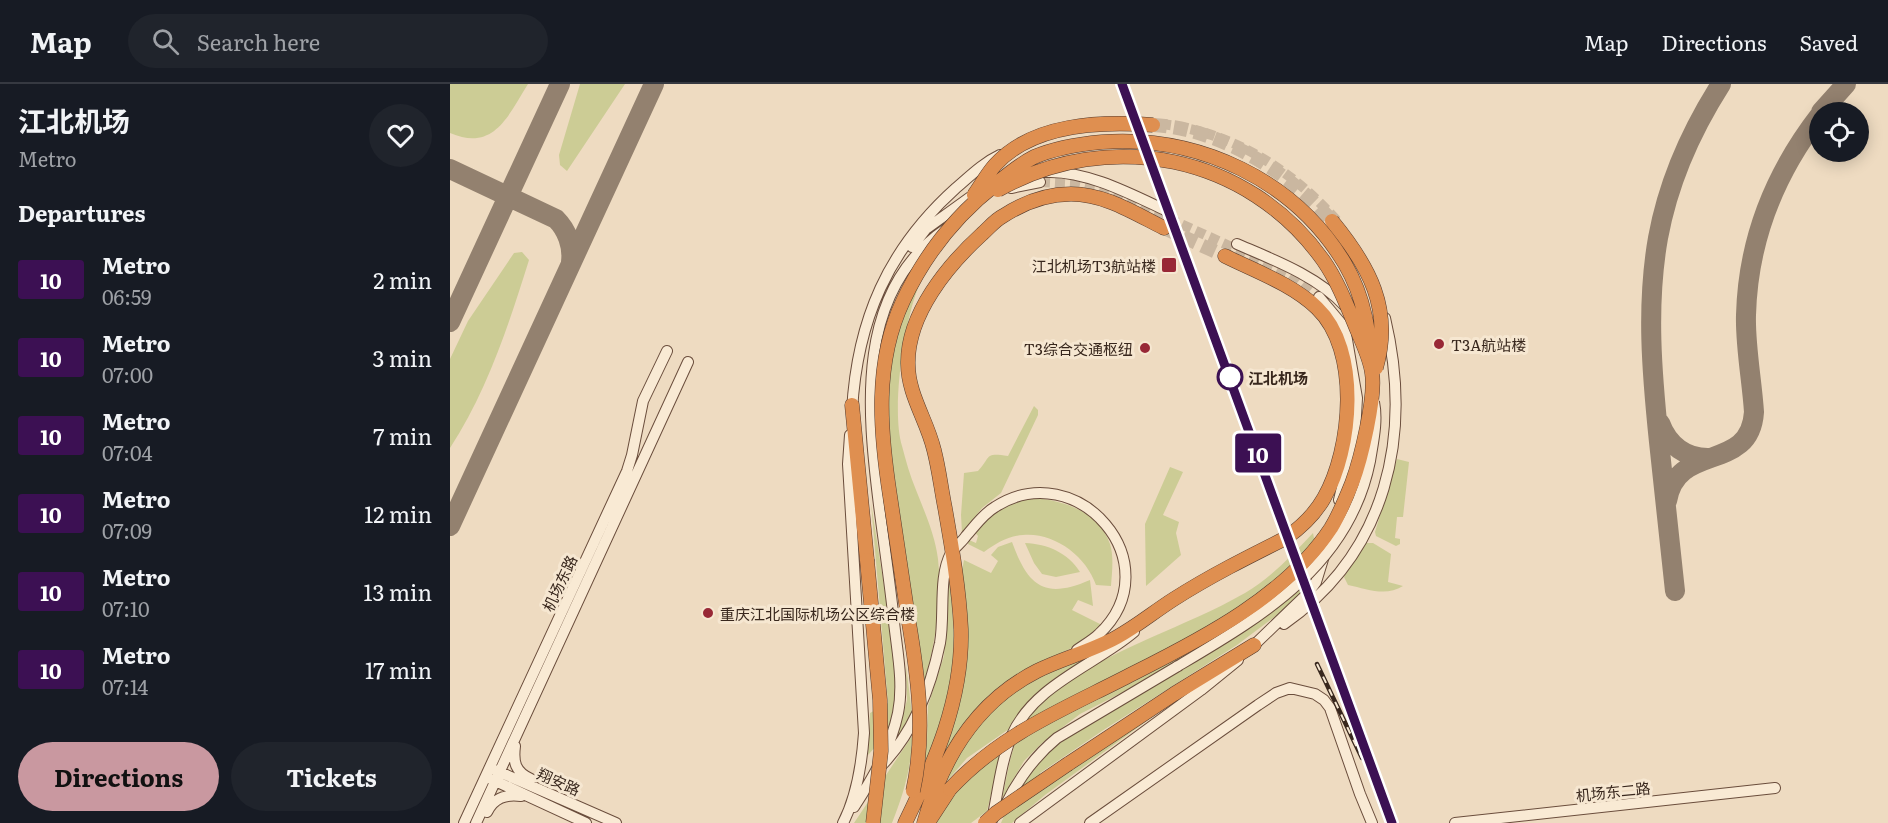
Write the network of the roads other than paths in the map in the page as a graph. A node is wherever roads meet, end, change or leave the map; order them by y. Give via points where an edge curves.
1 (1146, 124) joint
2 (1040, 182) tunnel mouth
3 (1165, 210) dead end
4 (965, 211) junction
5 (1332, 221) tunnel mouth
6 (949, 226) junction
7 (1164, 228) tunnel mouth
8 (926, 229) junction
9 (1237, 244) dead end
10 (1357, 248) dead end
11 (1225, 256) tunnel mouth
12 (1319, 297) tunnel mouth
13 (667, 351) dead end
14 (688, 362) dead end
15 (1393, 374) junction
16 (1372, 380) junction
17 (853, 399) junction
18 (1355, 433) junction
19 (1296, 531) junction
20 (952, 551) junction
21 (1118, 608) junction
22 (1117, 642) junction
23 (1254, 645) junction
24 (1067, 657) junction
25 (519, 730) junction
26 (877, 770) junction
27 (492, 774) junction
28 (1775, 788) dead end
29 (533, 799) junction
30 (566, 801) junction
31 (1035, 811) junction
32 (844, 821) edge
33 (464, 823) edge
34 (476, 823) edge
35 (481, 823) edge
36 (586, 823) edge
37 (616, 823) edge
38 (873, 823) edge
39 (905, 823) edge
40 (926, 823) edge
41 (986, 823) edge
42 (992, 823) edge
43 (998, 823) edge
44 (1020, 823) edge
45 (1030, 823) edge
46 (1090, 823) edge
47 (1372, 823) edge
48 (1455, 823) edge

1 - 4 highway, bridge via 1081,126 1026,142 996,164
1 - 17 main road via 1120,122 1081,129 1019,147 982,166 942,201 892,264 862,333
2 - 8 main road via 986,197
3 - 8 main road via 1113,186 1076,176 1052,171 1021,173 977,191
4 - 6 highway, bridge
4 - 16 highway, bridge via 1014,181 1083,159 1170,159 1214,173 1268,204 1317,252 1342,293
5 - 16 highway, bridge via 1369,272 1377,293 1382,317 1381,345
6 - 26 main road via 929,240 904,270 886,306 874,352 870,421 900,691 898,713
6 - 39 highway, bridge via 915,277 896,318 883,382 881,422 887,479 919,685 918,770
7 - 20 highway via 1101,198 1048,196 1002,216 940,279 917,322 908,362 914,400 934,448
8 - 17 main road via 897,271 880,307
9 - 15 main road via 1290,268 1338,298
10 - 15 main road via 1378,290
11 - 19 highway via 1294,291 1317,308 1328,321 1343,357 1347,396 1343,442 1335,473 1323,500
12 - 18 main road via 1345,328 1357,398
13 - 27 main road, 机场东路 via 643,401 627,471
14 - 25 main road, 机场东路
15 - 23 main road via 1396,412 1388,475 1361,543 1323,592
16 - 40 highway, bridge via 1361,456 1342,506 1331,527 1291,574 1230,620 1005,740 966,772
16 - 43 main road, bridge via 1376,418 1368,471 1358,501 1327,553 1305,579 1241,628 1046,747 1020,776
17 - 32 main road via 848,464 864,733 862,758
17 - 38 highway, bridge via 880,700 881,751
18 - 19 main road via 1328,503 1320,515
18 - 23 main road via 1316,582
19 - 22 highway via 1175,598
20 - 21 main road via 977,522 1008,499 1043,493 1072,500 1102,519 1121,548 1125,578
20 - 26 main road via 945,575 940,640 928,689 912,725
20 - 39 highway via 961,630 959,669 941,744
21 - 22 main road
21 - 24 main road via 1099,634
22 - 24 highway
22 - 42 main road via 1047,692 1018,723 1005,756
23 - 31 main road via 1201,690
23 - 41 highway, bridge via 1068,764
24 - 40 highway via 1009,688 974,720 946,764 929,804
25 - 27 main road, 机场东路
25 - 30 main road via 514,754 517,770
26 - 32 main road
27 - 29 main road, 翔安路
27 - 30 main road, 翔安路
27 - 33 main road, 机场东路
27 - 34 main road, 机场东路
28 - 48 main road, 机场东二路
29 - 35 main road via 513,795 499,798
29 - 36 main road, 翔安路
30 - 37 main road, 翔安路
31 - 44 main road
31 - 45 main road
46 - 47 main road via 1258,705 1290,688 1315,694 1330,708

